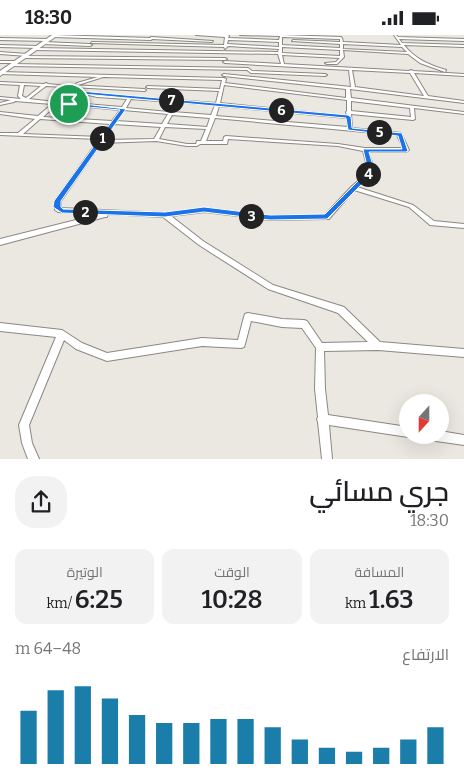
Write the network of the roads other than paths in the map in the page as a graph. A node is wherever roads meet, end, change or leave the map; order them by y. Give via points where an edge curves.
1 (197, 35) edge
2 (241, 35) edge
3 (54, 36) edge
4 (75, 36) edge
5 (114, 36) edge
6 (396, 36) edge
7 (152, 37) edge
8 (227, 37) edge
9 (99, 38) junction
10 (0, 39) edge
11 (464, 40) edge
12 (212, 41) dead end
13 (46, 42) junction
14 (280, 42) edge
15 (342, 43) junction
16 (91, 44) junction
17 (147, 44) junction
18 (402, 45) junction
19 (0, 46) edge
20 (225, 47) junction
21 (464, 47) edge
22 (36, 48) junction
23 (85, 50) junction
24 (143, 50) junction
25 (0, 53) edge
26 (280, 53) junction
27 (343, 53) junction
28 (407, 53) junction
29 (25, 56) junction
30 (411, 56) junction
31 (77, 57) junction
32 (138, 57) junction
33 (225, 60) junction
34 (0, 62) edge
35 (282, 63) junction
36 (14, 64) junction
37 (70, 65) junction
38 (131, 66) junction
39 (324, 67) junction
40 (225, 68) junction
41 (350, 69) junction
42 (411, 71) junction
43 (1, 72) edge
44 (297, 73) junction
45 (457, 74) junction
46 (58, 75) junction
47 (105, 75) junction
48 (325, 75) junction
49 (464, 75) edge
50 (124, 76) junction
51 (156, 77) junction
52 (224, 79) junction
53 (273, 79) junction
54 (297, 82) junction
55 (0, 83) edge
56 (22, 84) junction
57 (45, 85) junction
58 (327, 85) junction
59 (65, 86) junction
60 (146, 88) junction
61 (271, 89) junction
62 (350, 89) junction
63 (72, 90) junction
64 (221, 90) junction
65 (82, 92) junction
66 (131, 97) junction
67 (138, 97) junction
68 (0, 98) edge
69 (429, 98) junction
70 (348, 99) junction
71 (18, 100) junction
72 (26, 100) junction
73 (464, 102) edge
74 (55, 103) junction
75 (0, 104) edge
76 (69, 104) junction
77 (218, 104) junction
78 (412, 107) junction
79 (123, 109) junction
80 (433, 109) junction
81 (295, 111) junction
82 (171, 112) junction
83 (0, 113) edge
84 (464, 113) edge
85 (348, 114) junction
86 (213, 116) junction
87 (40, 118) junction
88 (113, 122) junction
89 (293, 124) junction
90 (164, 125) junction
91 (208, 128) junction
92 (350, 129) junction
93 (0, 134) edge
94 (20, 134) junction
95 (100, 140) junction
96 (156, 140) junction
97 (203, 143) junction
98 (365, 150) junction
99 (353, 188) junction
100 (113, 213) junction
101 (165, 215) junction
102 (464, 226) edge
103 (0, 242) edge
104 (0, 327) edge
105 (62, 334) junction
106 (378, 345) junction
107 (320, 347) junction
108 (464, 353) edge
109 (322, 419) junction
110 (399, 431) edge
111 (449, 438) edge
112 (464, 440) edge
113 (34, 459) edge
114 (327, 459) edge

1 - 8 street
2 - 14 street
3 - 4 street
3 - 13 highway
4 - 9 street
5 - 7 street
5 - 9 street
6 - 11 street
6 - 18 street
7 - 12 street
7 - 17 street
8 - 14 street
8 - 20 street
9 - 16 street
10 - 13 street
13 - 16 street
13 - 22 highway
14 - 15 street
14 - 20 street
14 - 26 street
14 - 27 street
15 - 18 street
15 - 27 street
16 - 17 street
16 - 23 street
17 - 20 street
17 - 24 street
18 - 21 street
18 - 28 street
19 - 22 street
20 - 24 street
20 - 26 street
20 - 33 street
22 - 23 street
22 - 29 highway
23 - 24 street
23 - 31 street
24 - 32 street
25 - 29 street
26 - 27 street
26 - 35 street
27 - 28 street
27 - 30 street
27 - 35 street via 337,63
28 - 30 street
29 - 31 street
29 - 36 highway
30 - 45 street via 431,67
31 - 32 street
31 - 37 street
32 - 33 street
32 - 38 street
33 - 35 street
33 - 40 street
34 - 36 street
35 - 39 street
36 - 37 street
36 - 43 highway
37 - 38 street
37 - 46 street
38 - 40 street
38 - 50 street
39 - 41 street
39 - 48 street
40 - 44 street
40 - 52 street
41 - 42 street
41 - 62 street
42 - 45 street
42 - 69 street
43 - 46 street
44 - 48 street
44 - 54 street
45 - 49 street
46 - 47 street
46 - 57 street
47 - 50 street
47 - 59 street
48 - 58 street
50 - 51 street
51 - 52 street
51 - 60 street
52 - 53 street
52 - 61 street
52 - 64 street
53 - 54 street
53 - 61 street
54 - 58 street
55 - 56 street
56 - 57 street
56 - 72 street via 20,96
57 - 59 street
57 - 72 street
58 - 62 street
59 - 60 street
59 - 63 street
60 - 64 street
60 - 67 street
61 - 70 street
62 - 69 street
62 - 70 street
63 - 65 street
63 - 74 street
64 - 77 street
65 - 66 street
65 - 76 street
66 - 67 street
66 - 79 street
67 - 77 street
68 - 71 street
69 - 73 street
69 - 80 street
70 - 78 street
70 - 85 street
71 - 72 street
71 - 75 street
72 - 74 street
74 - 76 street
74 - 87 street
76 - 79 street
77 - 81 street
77 - 86 street
78 - 80 street
78 - 85 street via 413,119
79 - 82 street
79 - 88 street
80 - 84 street
81 - 85 street
81 - 89 street
82 - 86 street
82 - 90 street
83 - 87 street
85 - 92 street
86 - 89 street
86 - 91 street
87 - 88 street
87 - 94 street
88 - 90 street
88 - 95 street
89 - 92 street
90 - 91 street
90 - 96 street
91 - 97 street
92 - 98 street via 399,133 406,151
93 - 94 street
94 - 95 street
95 - 96 street
95 - 100 street via 57,207 62,211
96 - 97 street via 187,145
97 - 98 street via 225,143 226,137
98 - 99 street via 368,174
99 - 101 street via 327,217 270,218 204,210
99 - 102 street via 411,206 432,223
100 - 101 street
100 - 103 street
101 - 106 street via 201,243 271,287 341,310
104 - 105 street
105 - 107 street via 79,346 107,357 202,342 240,344 248,317 304,324
105 - 113 street via 24,425
106 - 107 street
106 - 108 street
107 - 109 street
109 - 110 street
109 - 114 street
111 - 112 street

